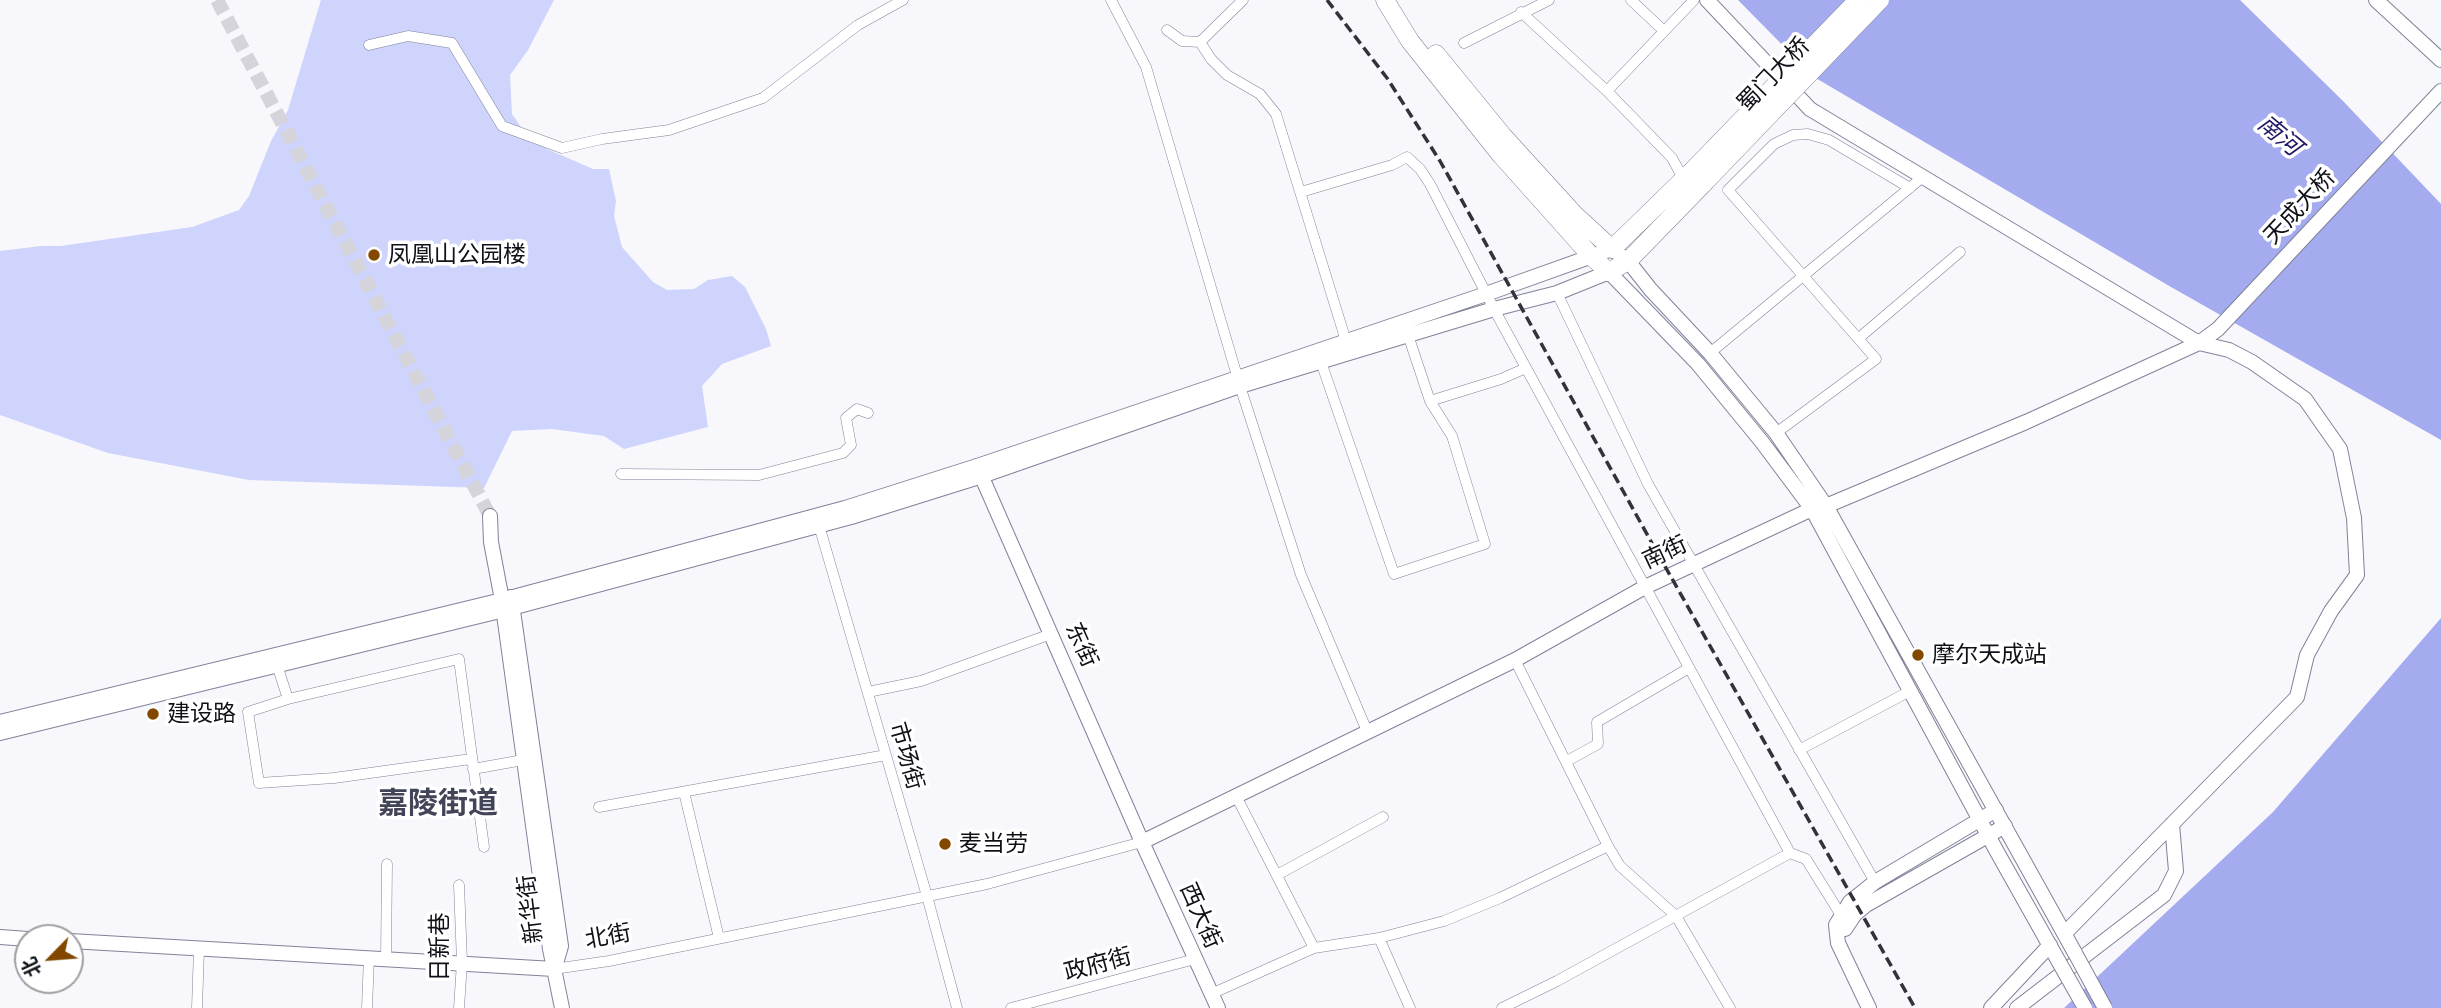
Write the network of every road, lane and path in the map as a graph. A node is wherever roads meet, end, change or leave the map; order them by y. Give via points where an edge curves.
1 (903, 0) edge
2 (1111, 0) edge
3 (1242, 0) edge
4 (1385, 0) edge
5 (1398, 0) edge
6 (1549, 0) edge
7 (1631, 0) edge
8 (1694, 0) edge
9 (1707, 0) edge
10 (1858, 0) edge
11 (1880, 0) edge
12 (2376, 0) edge
13 (1521, 12) junction
14 (1167, 30) dead end
15 (1664, 32) junction
16 (1200, 42) junction
17 (1464, 43) dead end
18 (369, 45) dead end
19 (2441, 60) edge
20 (1607, 91) junction
21 (2441, 91) edge
22 (1924, 176) junction
23 (1693, 178) junction
24 (1910, 188) junction
25 (1301, 192) junction
26 (1612, 249) junction
27 (1960, 252) dead end
28 (1592, 257) junction
29 (1628, 261) junction
30 (1609, 272) junction
31 (1804, 275) junction
32 (1557, 293) junction
33 (1486, 294) junction
34 (1494, 309) junction
35 (2218, 329) joint
36 (1408, 335) junction
37 (1858, 338) junction
38 (1346, 341) junction
39 (2199, 343) junction
40 (1710, 354) junction
41 (1321, 362) junction
42 (1526, 368) junction
43 (1239, 381) junction
44 (1430, 401) junction
45 (868, 413) dead end
46 (1776, 433) junction
47 (980, 471) junction
48 (621, 474) dead end
49 (1819, 507) junction
50 (818, 520) junction
51 (1695, 564) junction
52 (1645, 587) junction
53 (506, 604) junction
54 (1051, 634) junction
55 (1515, 660) junction
56 (277, 666) junction
57 (1689, 668) junction
58 (1910, 691) junction
59 (867, 692) junction
60 (288, 699) junction
61 (0, 722) edge
62 (1367, 732) junction
63 (0, 733) edge
64 (1799, 750) junction
65 (886, 755) junction
66 (523, 760) junction
67 (1567, 761) junction
68 (472, 764) junction
69 (684, 792) junction
70 (1236, 796) junction
71 (599, 807) dead end
72 (1996, 810) junction
73 (1383, 817) dead end
74 (1980, 819) junction
75 (2172, 824) junction
76 (2005, 826) junction
77 (1989, 836) junction
78 (1142, 842) junction
79 (1608, 846) junction
80 (484, 847) dead end
81 (1790, 853) junction
82 (387, 864) dead end
83 (1277, 875) junction
84 (1875, 882) junction
85 (459, 885) dead end
86 (927, 896) junction
87 (1676, 916) junction
88 (1844, 920) junction
89 (2065, 933) junction
90 (1379, 938) junction
91 (719, 939) junction
92 (84, 942) edge
93 (2050, 945) junction
94 (200, 948) junction
95 (1314, 948) junction
96 (369, 957) junction
97 (386, 958) junction
98 (1195, 959) junction
99 (462, 962) junction
100 (554, 969) junction
101 (1211, 994) junction
102 (197, 1008) edge
103 (367, 1008) edge
104 (459, 1008) edge
105 (562, 1008) edge
106 (957, 1008) edge
107 (1011, 1008) edge
108 (1217, 1008) edge
109 (1410, 1008) edge
110 (1502, 1008) edge
111 (1730, 1008) edge
112 (1869, 1008) edge
113 (1991, 1008) edge
114 (2017, 1008) edge
115 (2085, 1008) edge
116 (2105, 1008) edge

1 - 18 street via 858,25 763,98 668,130 562,148 502,126 452,43 408,36
2 - 43 street via 1146,67
3 - 16 street
4 - 28 highway via 1410,41 1500,154
5 - 26 highway via 1419,34 1503,136
6 - 13 street
7 - 15 street
8 - 15 street
9 - 22 main road via 1810,109
10 - 23 highway, 蜀门大桥, bridge
11 - 23 highway, 蜀门大桥, bridge
12 - 19 main road
13 - 17 street
13 - 20 street
14 - 16 street via 1182,41
15 - 20 street
16 - 25 street via 1227,75 1271,106
20 - 23 street
21 - 35 main road, 天成大桥
22 - 24 street
22 - 39 main road
23 - 26 highway
23 - 29 highway
24 - 31 street
24 - 31 street via 1822,136 1800,134 1774,144 1728,190
25 - 33 street via 1407,157 1430,184
25 - 38 street
26 - 28 main road
26 - 29 main road
27 - 37 street
28 - 30 highway
28 - 33 main road
29 - 30 highway
29 - 40 main road
30 - 32 main road
30 - 49 main road via 1698,364
31 - 37 street
31 - 40 street
32 - 34 main road
32 - 51 street via 1648,484
33 - 34 street
33 - 38 main road
34 - 36 main road
34 - 42 street
35 - 39 main road, 南街
36 - 41 main road
36 - 44 street
37 - 46 street via 1876,359
38 - 43 main road
39 - 49 main road, 南街 via 2026,422
39 - 75 main road via 2229,350 2252,362 2305,399 2340,449 2354,518 2357,575 2307,655 2297,697
40 - 46 main road
41 - 43 main road
41 - 44 street via 1394,574 1485,544 1452,436
42 - 44 street
42 - 52 street
43 - 47 main road
43 - 62 street via 1301,575
45 - 48 street via 857,409 846,418 851,446 843,453 759,475
46 - 49 main road
47 - 50 main road
47 - 54 main road, 东街
49 - 51 main road, 南街
49 - 58 main road
49 - 72 main road
50 - 53 main road
50 - 59 street, 市场街
51 - 52 main road, 南街
51 - 64 street
52 - 55 main road, 南街
52 - 57 street
53 - 56 main road
53 - 61 main road
53 - 66 main road, 新华街
53 - 100 main road, 新华街 via 561,946
54 - 59 street via 921,681
54 - 78 main road, 东街
55 - 62 main road, 南街
55 - 67 street
56 - 60 street
56 - 63 main road
57 - 67 street via 1597,722 1598,744
57 - 81 street
58 - 64 street
58 - 74 main road
59 - 65 street, 市场街
60 - 68 street via 459,659
60 - 68 street via 248,712 259,783
62 - 70 main road, 南街
64 - 84 street
65 - 69 street
65 - 86 street, 市场街
66 - 68 street
66 - 100 main road, 新华街
67 - 79 street
68 - 80 street
69 - 71 street
69 - 91 street
70 - 78 main road, 南街
70 - 83 street
72 - 74 main road
72 - 76 main road
73 - 83 street
74 - 77 main road
74 - 84 main road
75 - 89 main road
75 - 114 main road via 2176,871 2164,895
76 - 77 main road
76 - 89 main road
77 - 88 main road
77 - 93 main road
78 - 86 street, 北街
78 - 98 main road, 西大街
79 - 87 street via 1620,866
79 - 90 street via 1500,898
81 - 87 street
81 - 88 street via 1806,859
82 - 97 street
83 - 95 street
84 - 88 main road via 1850,902
85 - 99 street, 日新巷
86 - 91 street, 北街
86 - 106 street, 市场街
87 - 110 street
87 - 111 street
88 - 112 main road via 1836,925 1838,943
89 - 116 main road, bridge
90 - 95 street
90 - 109 street
91 - 100 street, 北街
92 - 94 main road, 北街
93 - 113 main road
93 - 115 main road, bridge
94 - 96 main road, 北街
94 - 102 street
95 - 101 street
96 - 97 main road, 北街
96 - 103 street
97 - 99 main road, 北街
98 - 101 main road, 西大街
98 - 107 street, 政府街
99 - 100 main road, 北街
99 - 104 street, 日新巷
100 - 105 main road
101 - 108 main road, 西大街

